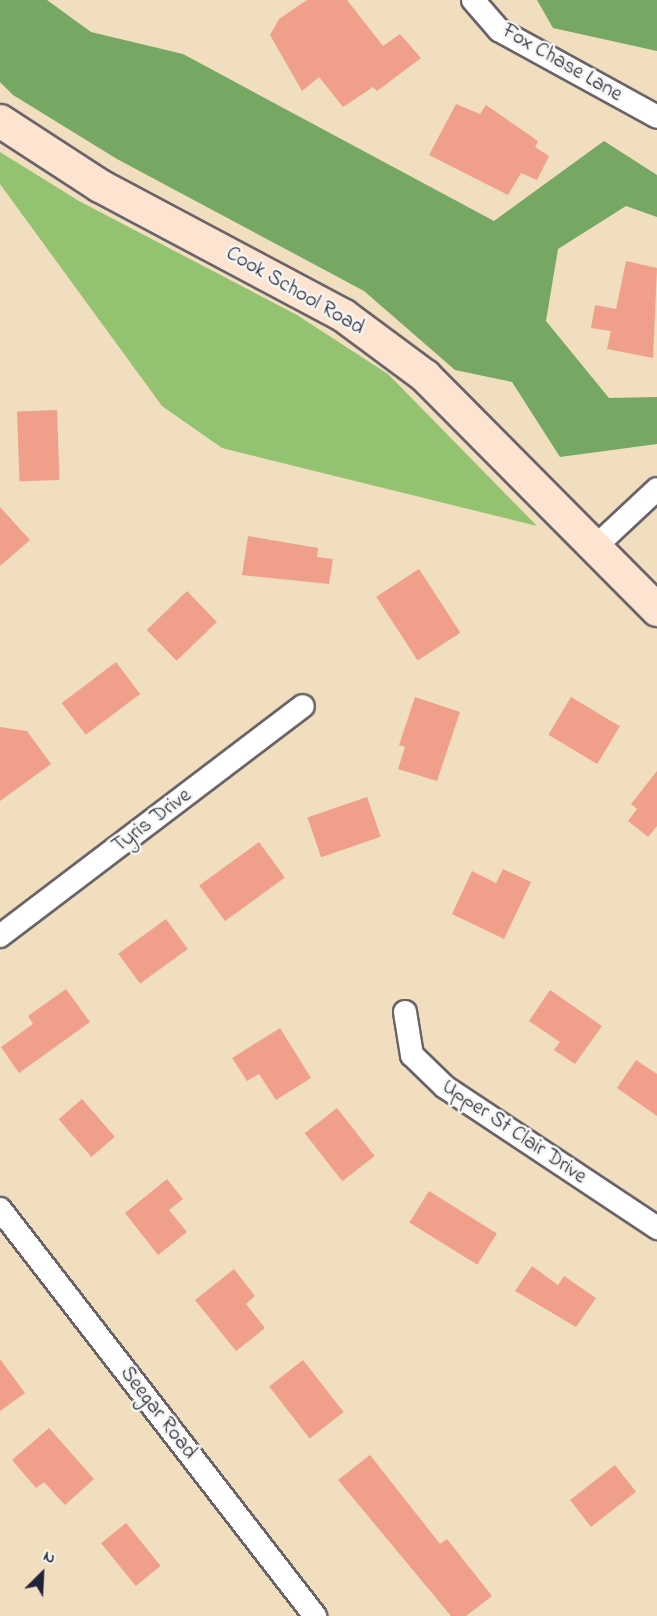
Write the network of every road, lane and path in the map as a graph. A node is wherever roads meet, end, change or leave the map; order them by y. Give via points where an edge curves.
1 (473, 0) edge
2 (657, 117) edge
3 (0, 121) edge
4 (657, 489) edge
5 (594, 548) junction
6 (657, 610) edge
7 (303, 706) dead end
8 (0, 936) edge
9 (405, 1012) dead end
10 (0, 1209) edge
11 (657, 1228) edge
12 (315, 1616) edge

1 - 2 street, Fox Chase Lane via 499,30
3 - 5 street, Cook School Road via 100,186 345,316 425,376
4 - 5 street
5 - 6 street, Cook School Road
7 - 8 street, Tyris Drive
9 - 11 street, Upper St Clair Drive via 412,1055 445,1087
10 - 12 street, Seegar Road

